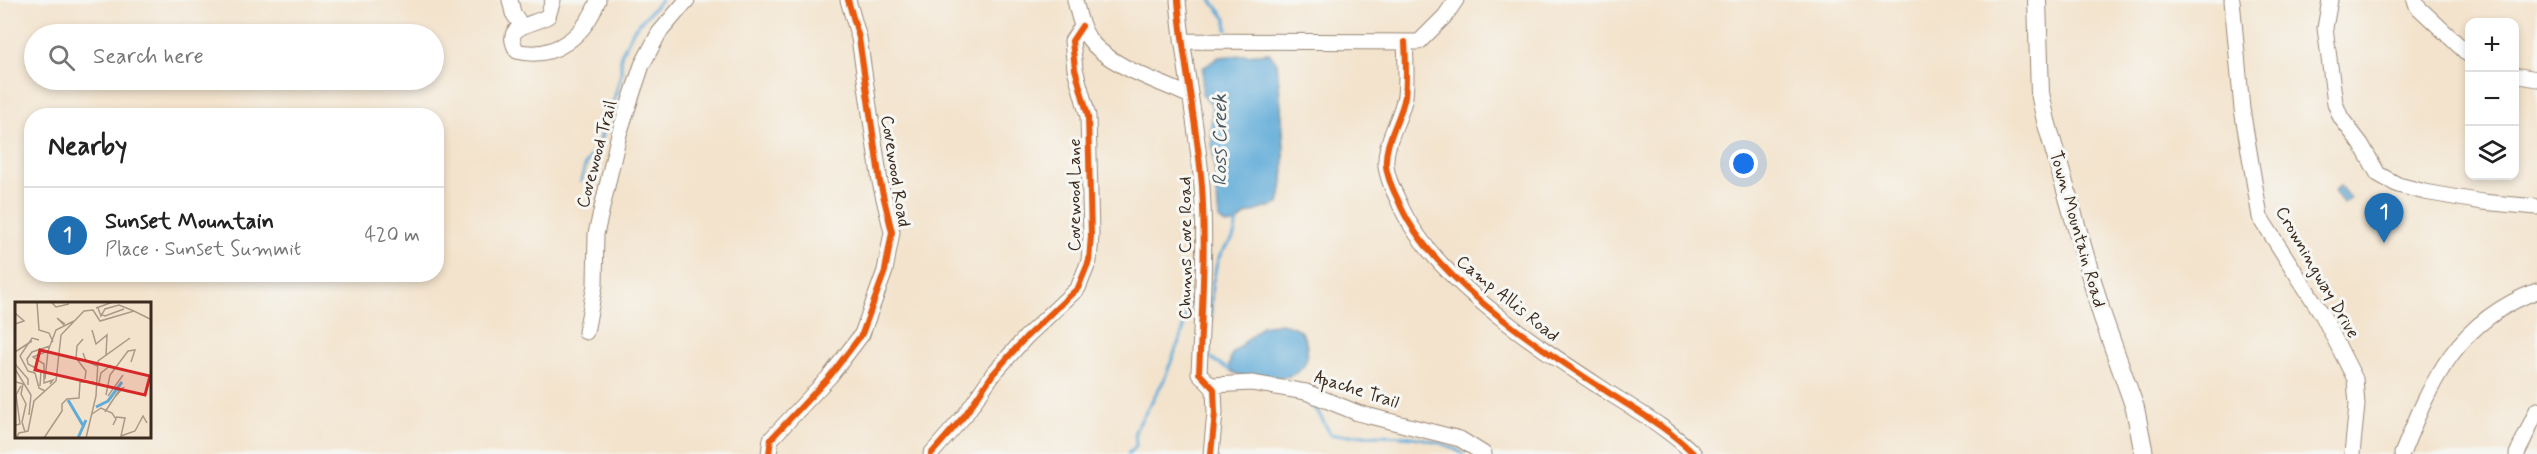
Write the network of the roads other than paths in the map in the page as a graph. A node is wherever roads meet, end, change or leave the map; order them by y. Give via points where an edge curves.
1 (510, 0) edge
2 (553, 0) edge
3 (598, 0) edge
4 (687, 0) edge
5 (848, 0) edge
6 (1074, 0) edge
7 (1178, 0) edge
8 (1456, 0) edge
9 (2037, 0) edge
10 (2232, 0) edge
11 (2330, 0) edge
12 (2415, 0) edge
13 (521, 25) junction
14 (1082, 26) junction
15 (1182, 41) junction
16 (1406, 42) junction
17 (2465, 52) edge
18 (2519, 76) edge
19 (2537, 79) edge
20 (1190, 96) junction
21 (2537, 207) edge
22 (2537, 291) edge
23 (586, 332) dead end
24 (1213, 385) junction
25 (2537, 410) edge
26 (769, 454) edge
27 (932, 454) edge
28 (1211, 454) edge
29 (1484, 454) edge
30 (1694, 454) edge
31 (2144, 454) edge
32 (2352, 454) edge
33 (2402, 454) edge
34 (2517, 454) edge

1 - 13 street
2 - 13 street via 548,16 538,23
3 - 13 street via 582,31 553,50 517,51 513,34
4 - 23 street, Covewood Trail via 658,33 619,134 596,234 595,285
5 - 26 street, Covewood Road via 859,38 880,182 892,232 885,271 862,334 830,376 771,439
6 - 14 street
7 - 15 street, Chunns Cove Road
8 - 16 street via 1419,42
9 - 31 main road, Town Mountain Road via 2040,93 2046,121 2102,315 2135,408
10 - 32 street, Crowningway Drive via 2242,109 2260,217 2322,314 2355,379 2357,405
11 - 21 street via 2325,28 2335,103 2378,174 2398,185 2425,192
12 - 17 street
14 - 20 street via 1090,41 1111,59
14 - 27 street, Covewood Lane via 1071,41 1088,116 1089,261 1078,288 993,374
15 - 16 street
15 - 20 street, Chunns Cove Road
16 - 30 street, Camp Allis Road via 1405,97 1386,155 1386,168 1401,209 1417,236 1466,287 1510,324 1673,434
18 - 19 street
20 - 24 street, Chunns Cove Road via 1204,225 1199,373
22 - 33 street via 2511,302 2472,329 2451,355 2421,407
24 - 28 street, Chunns Cove Road
24 - 29 street, Apache Trail via 1252,383 1306,392 1358,413 1460,439
25 - 34 street

